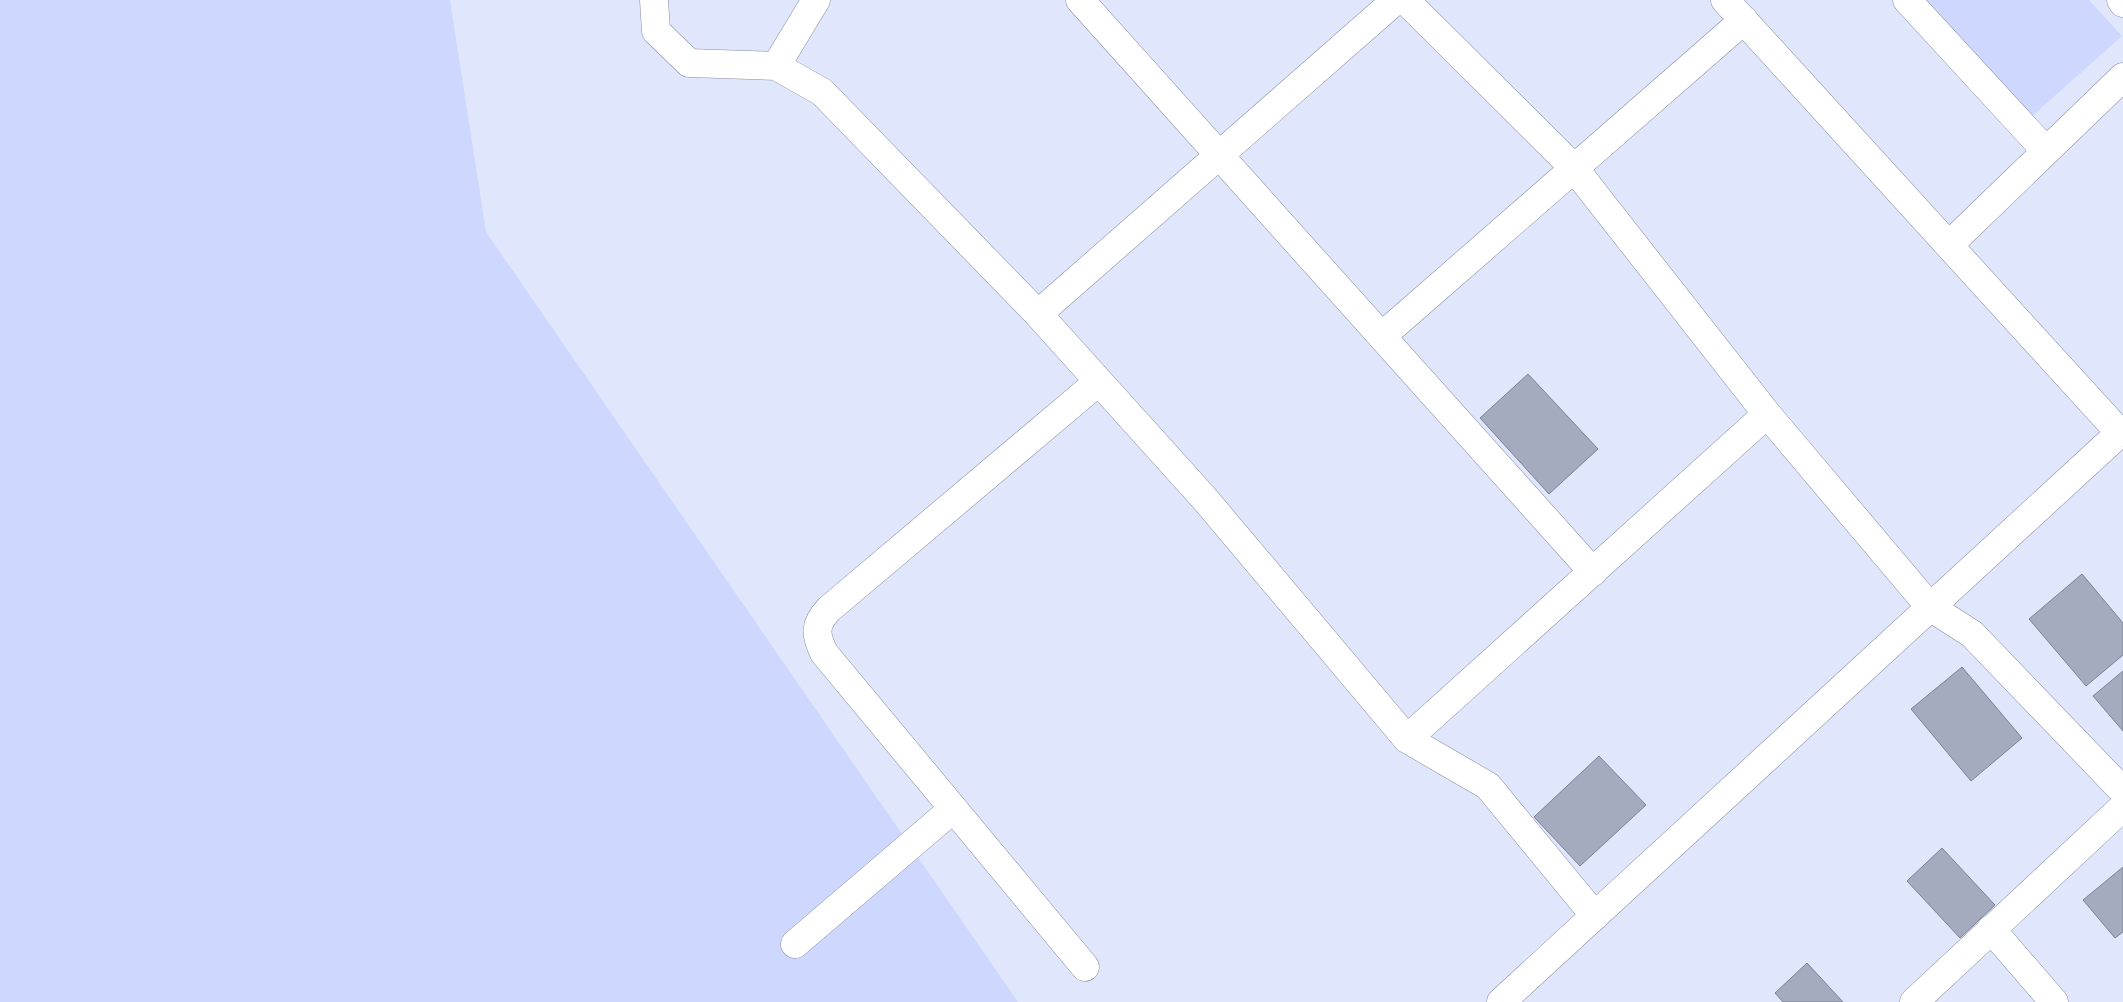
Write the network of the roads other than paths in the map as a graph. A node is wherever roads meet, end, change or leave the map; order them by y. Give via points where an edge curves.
1 (654, 0) edge
2 (816, 0) edge
3 (1080, 0) edge
4 (1396, 0) edge
5 (1405, 0) edge
6 (1726, 0) edge
7 (1907, 0) edge
8 (1744, 20) junction
9 (776, 66) junction
10 (2123, 77) edge
11 (2046, 151) junction
12 (1220, 155) junction
13 (1574, 168) junction
14 (1949, 245) junction
15 (1038, 314) junction
16 (1382, 336) junction
17 (1098, 382) junction
18 (1767, 414) junction
19 (2122, 431) edge
20 (1593, 572) junction
21 (1930, 607) junction
22 (1407, 739) junction
23 (2123, 791) edge
24 (2123, 807) edge
25 (953, 808) junction
26 (1595, 916) junction
27 (1992, 929) junction
28 (795, 944) dead end
29 (1085, 967) dead end
30 (1501, 1002) edge
31 (1914, 1002) edge
32 (2054, 1002) edge

1 - 9 street via 656,31 689,63
2 - 9 street
3 - 12 street
4 - 12 street
5 - 13 street
6 - 8 street
7 - 11 street
8 - 13 street
8 - 14 street
9 - 15 street via 822,92
10 - 11 street
11 - 14 street
12 - 15 street
12 - 16 street
13 - 16 street
13 - 18 street
14 - 19 street
15 - 17 street
16 - 20 street
17 - 22 street via 1204,498
17 - 25 street via 820,619 817,639 824,653
18 - 20 street
18 - 21 street
19 - 21 street
20 - 22 street
21 - 23 street via 1972,634
21 - 26 street
22 - 26 street via 1488,786
24 - 27 street
25 - 28 street
25 - 29 street
26 - 30 street
27 - 31 street
27 - 32 street

